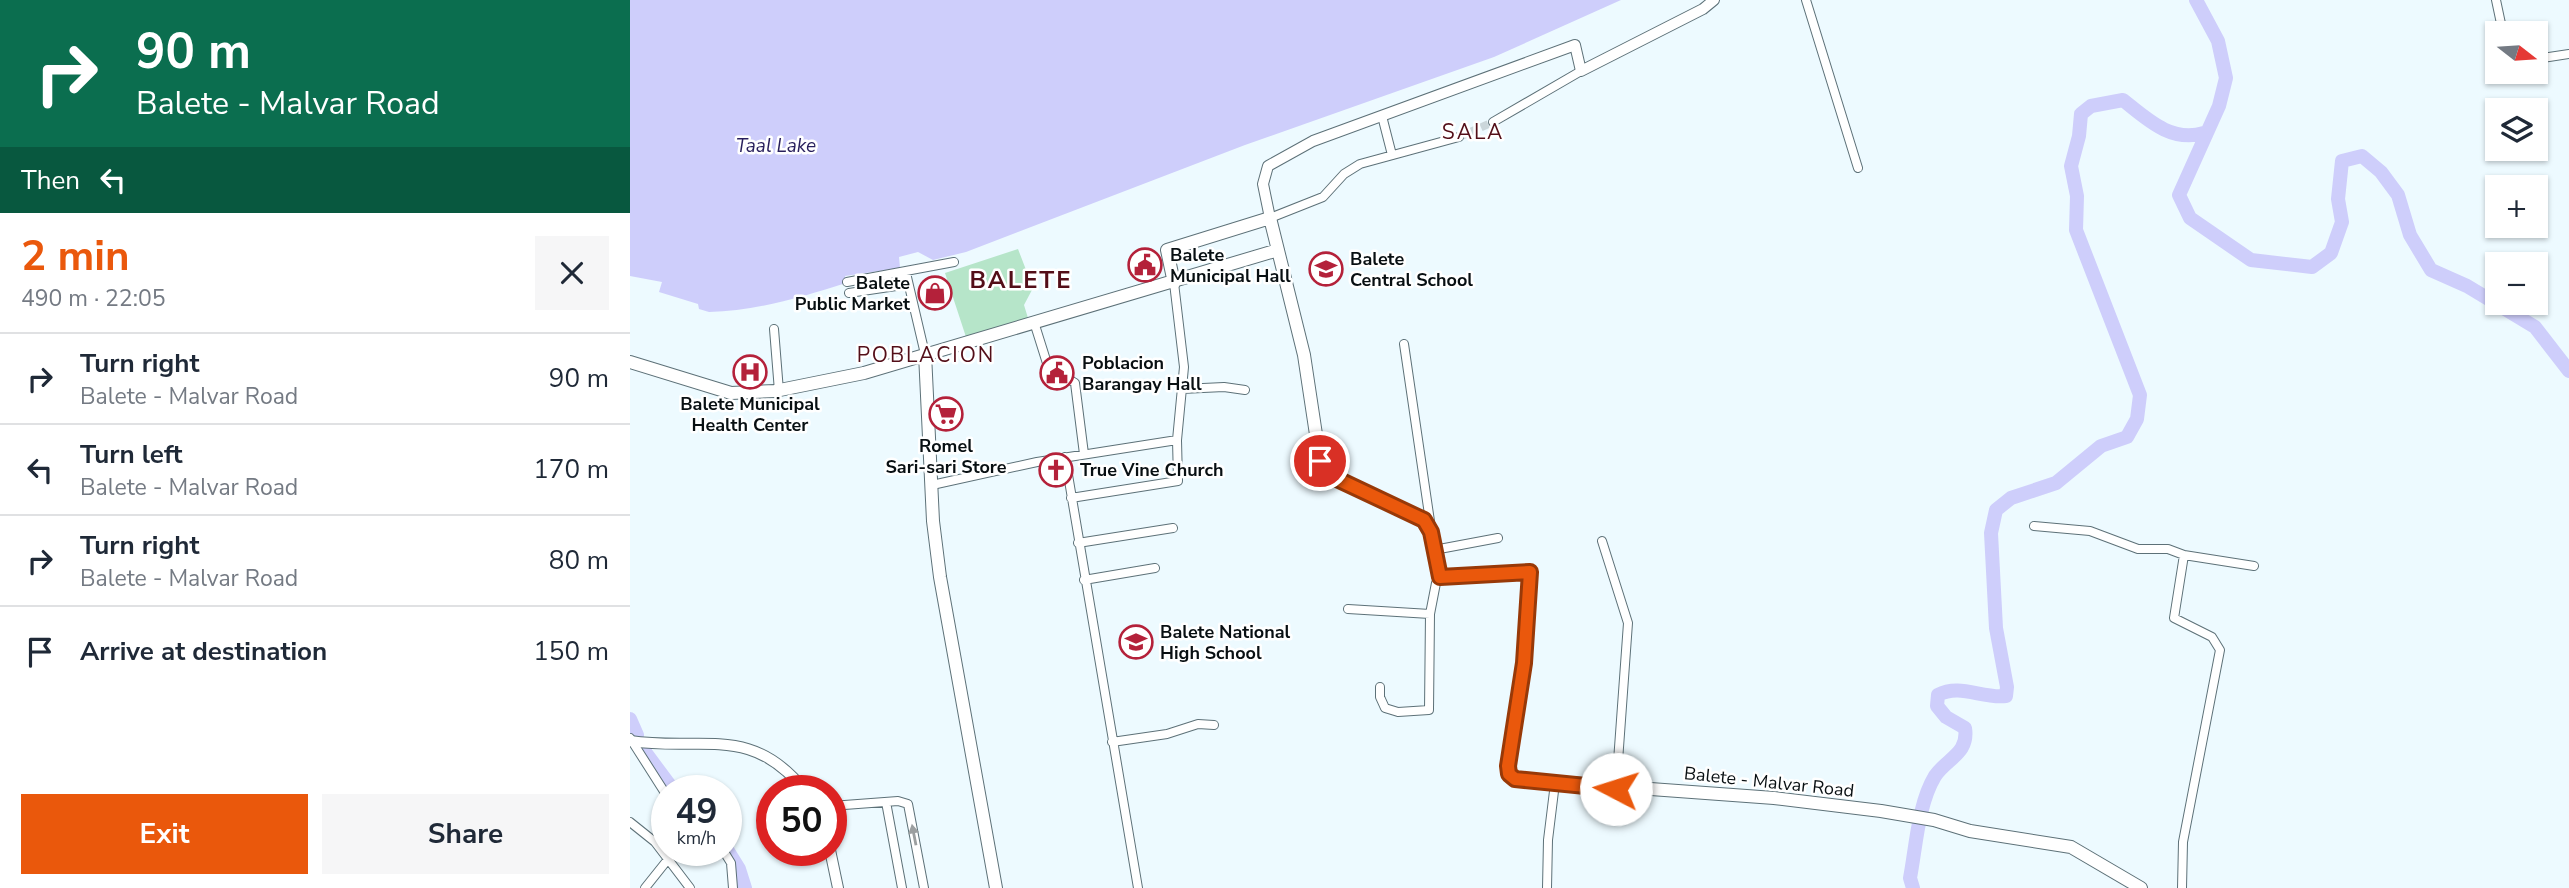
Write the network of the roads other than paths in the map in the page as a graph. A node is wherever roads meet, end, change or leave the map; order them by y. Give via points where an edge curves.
1 (1714, 0) edge
2 (1806, 0) edge
3 (2496, 0) edge
4 (2500, 21) edge
5 (2569, 54) edge
6 (2548, 57) edge
7 (1581, 71) junction
8 (1382, 116) junction
9 (1493, 122) tunnel mouth
10 (1459, 137) tunnel mouth
11 (1392, 155) junction
12 (1858, 168) dead end
13 (1270, 218) junction
14 (1278, 250) junction
15 (954, 262) dead end
16 (909, 272) junction
17 (847, 282) dead end
18 (1174, 283) junction
19 (849, 293) dead end
20 (1034, 322) junction
21 (774, 328) dead end
22 (1404, 344) dead end
23 (925, 354) junction
24 (630, 362) edge
25 (1182, 389) junction
26 (1245, 390) dead end
27 (779, 391) junction
28 (1177, 440) junction
29 (1084, 454) junction
30 (1065, 457) junction
31 (932, 485) junction
32 (1071, 498) junction
33 (2034, 526) dead end
34 (1173, 528) dead end
35 (1431, 532) junction
36 (1498, 538) dead end
37 (1602, 541) dead end
38 (1078, 542) junction
39 (1434, 550) junction
40 (2184, 555) junction
41 (2254, 566) dead end
42 (1155, 568) dead end
43 (1440, 577) junction
44 (1084, 580) junction
45 (1348, 609) dead end
46 (1430, 614) junction
47 (1380, 687) dead end
48 (1214, 724) dead end
49 (631, 740) edge
50 (1112, 742) junction
51 (654, 775) edge
52 (789, 775) edge
53 (1555, 783) junction
54 (1616, 789) junction
55 (886, 802) junction
56 (847, 806) edge
57 (630, 822) edge
58 (651, 839) edge
59 (663, 866) edge
60 (675, 866) edge
61 (731, 866) edge
62 (833, 866) edge
63 (645, 888) edge
64 (690, 888) edge
65 (733, 888) edge
66 (838, 888) edge
67 (902, 888) edge
68 (924, 888) edge
69 (996, 888) edge
70 (1138, 888) edge
71 (1547, 888) edge
72 (2141, 888) edge
73 (2182, 888) edge

1 - 7 street
2 - 12 street
3 - 4 street
5 - 6 street
7 - 8 street via 1575,45
7 - 9 street
8 - 11 street
8 - 13 street via 1313,141 1268,166 1263,184
10 - 11 street
11 - 13 street via 1360,164 1343,174 1323,197
13 - 14 main road
13 - 18 main road via 1167,250
14 - 18 main road
14 - 35 main road via 1304,355 1320,461 1335,478 1424,520
15 - 16 street
16 - 17 street
16 - 19 street via 896,286
16 - 23 street
18 - 20 main road
18 - 25 street via 1184,367
20 - 23 main road
20 - 29 street via 1051,376 1056,382 1075,383
21 - 27 street
22 - 35 street
23 - 27 main road
23 - 31 main road
24 - 27 main road via 731,393
25 - 26 street
25 - 28 street
28 - 29 street
28 - 32 street via 1178,481
29 - 30 street
30 - 31 street
30 - 32 street
31 - 69 main road via 940,577
32 - 38 street
33 - 40 street via 2090,531 2138,549 2168,549
34 - 38 street
35 - 39 main road
36 - 39 street
37 - 54 street via 1628,623
38 - 44 street
39 - 43 main road
40 - 41 street
40 - 73 street via 2174,618 2212,637 2220,650 2183,842
42 - 44 street
43 - 46 street
43 - 53 main road, Balete - Malvar Road via 1525,570 1531,574 1524,663 1508,766 1515,779
44 - 50 street
45 - 46 street
46 - 47 street via 1429,710 1385,708
48 - 50 street
49 - 51 street
49 - 52 street via 661,746 741,746 774,760
50 - 70 street
53 - 54 main road, Balete - Malvar Road
53 - 71 street
54 - 72 main road, Balete - Malvar Road via 1774,798 1934,820 1970,831 2071,847
55 - 56 street
55 - 67 street
68 -> 55 street via 908,804
57 - 58 street
59 - 63 street
60 - 64 street
61 - 65 street
62 - 66 street

